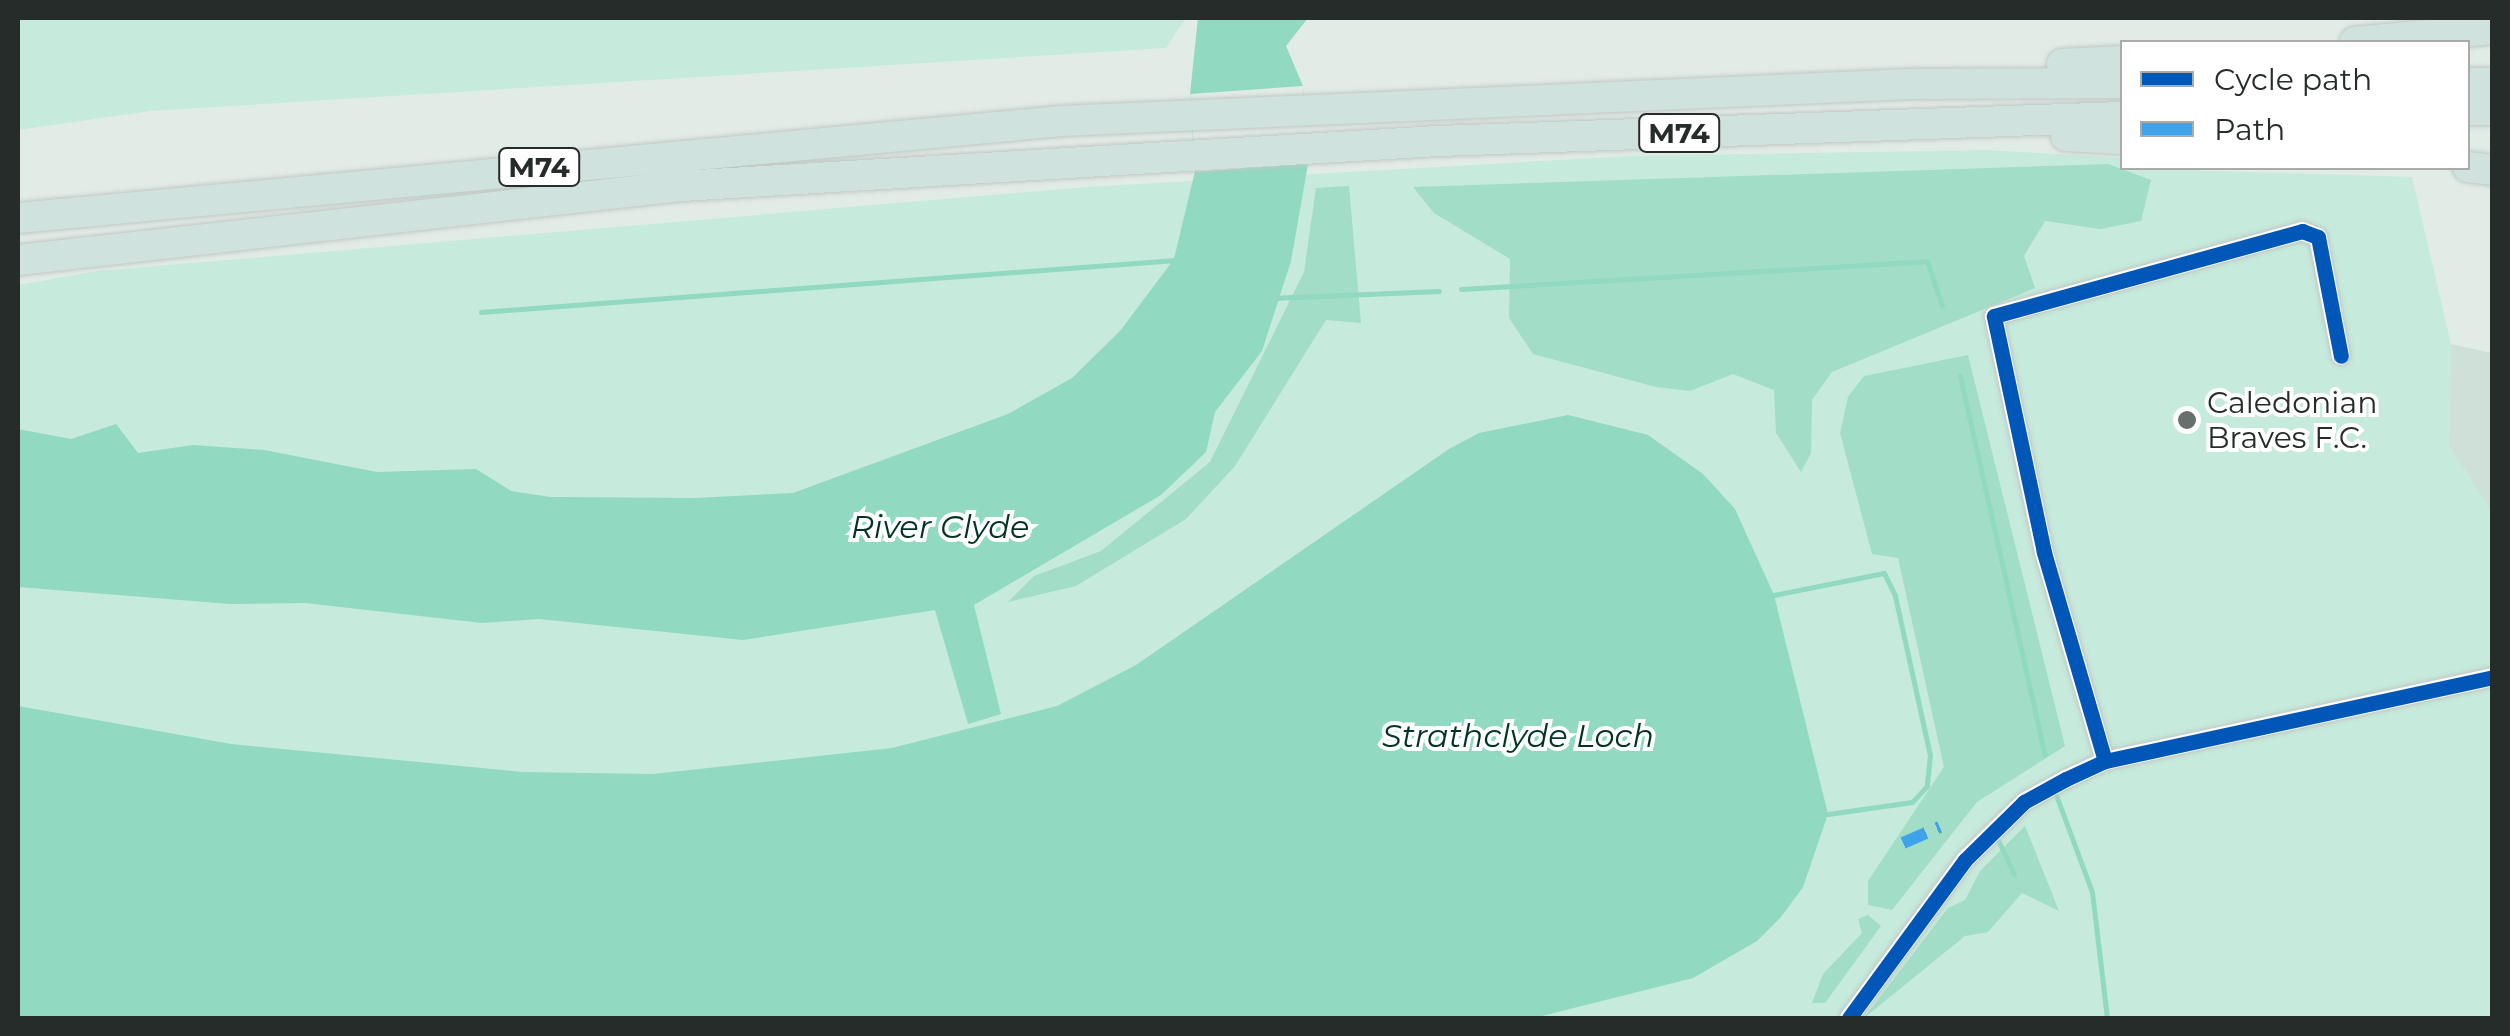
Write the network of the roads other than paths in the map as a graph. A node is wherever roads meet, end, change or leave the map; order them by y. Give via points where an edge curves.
1 (2492, 29) edge
2 (2376, 40) edge
3 (2120, 61) edge
4 (2120, 83) edge
5 (1910, 84) junction
6 (2120, 117) edge
7 (1919, 126) junction
8 (2120, 140) edge
9 (18, 218) edge
10 (18, 260) edge
11 (2341, 356) dead end
12 (2488, 678) edge
13 (2492, 699) edge
14 (2105, 761) junction
15 (1849, 1018) edge

1 - 2 highway
3 - 5 highway via 2012,66
4 - 5 highway, M74
5 - 9 highway, M74 via 1062,121
6 - 7 highway, M74
7 - 8 highway
7 - 10 highway, M74 via 1439,141 680,186
11 - 14 street via 2318,238 2302,231 1994,316 2044,552
12 - 13 street
12 - 14 street
14 - 15 street via 2024,802 1966,860

